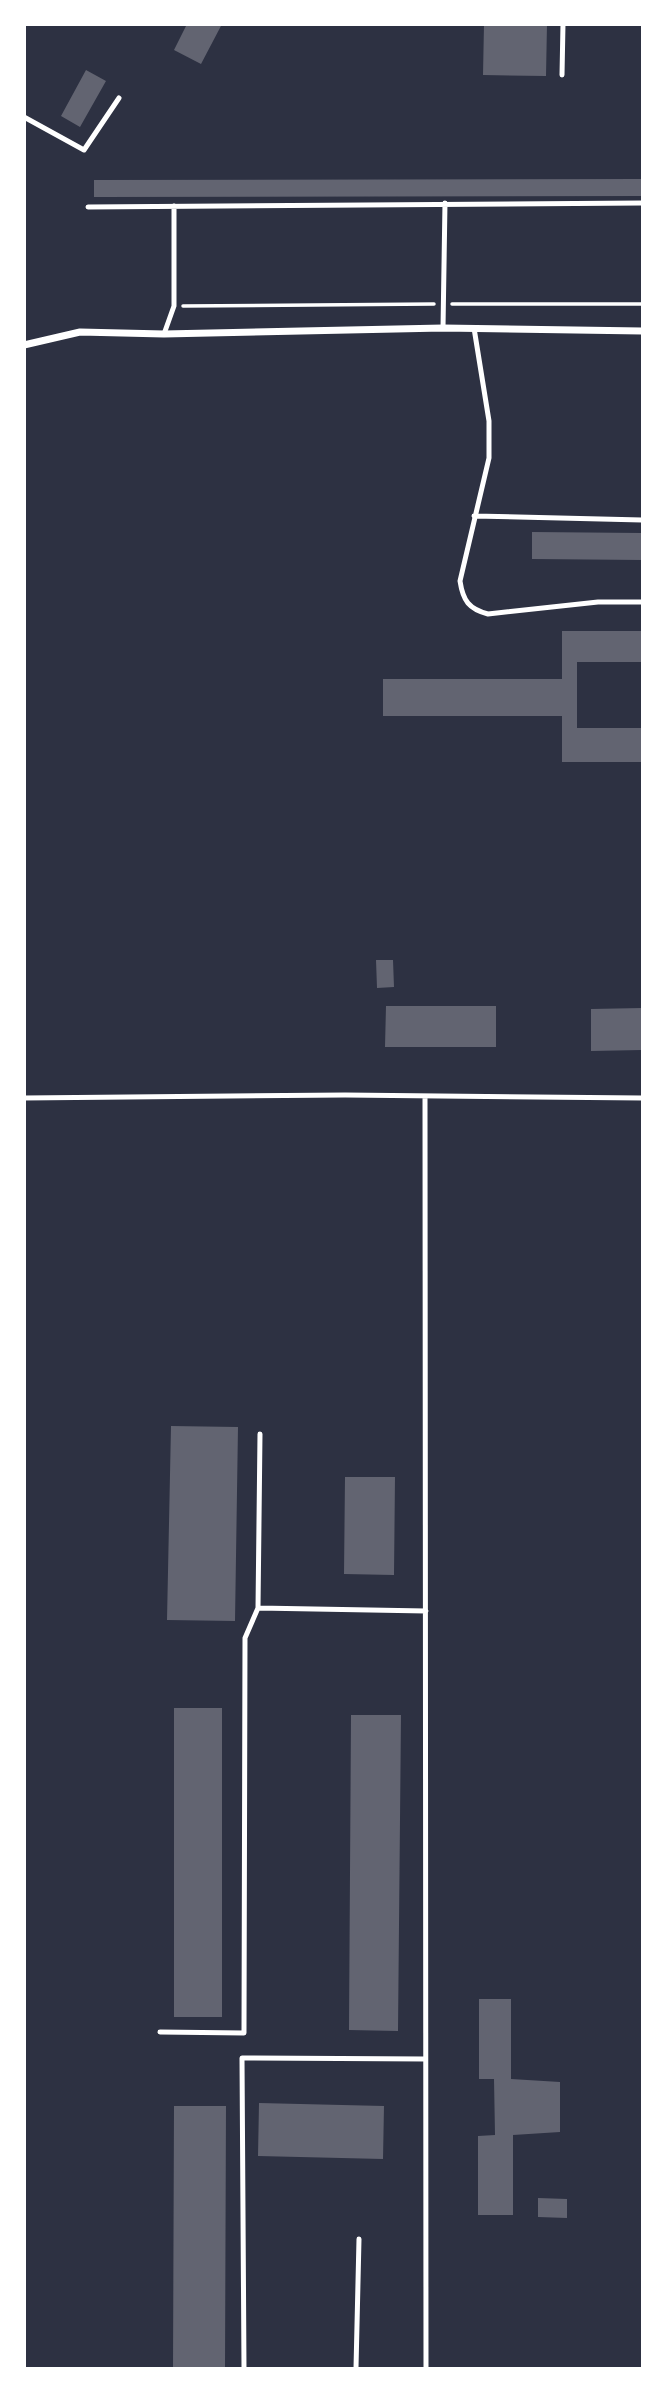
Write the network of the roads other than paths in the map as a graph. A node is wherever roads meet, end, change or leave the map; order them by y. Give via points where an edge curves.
1 (563, 24) edge
2 (562, 75) dead end
3 (119, 98) dead end
4 (24, 117) edge
5 (445, 203) junction
6 (642, 203) edge
7 (174, 206) junction
8 (88, 207) dead end
9 (443, 328) junction
10 (474, 328) junction
11 (642, 331) edge
12 (164, 334) junction
13 (24, 345) edge
14 (474, 516) junction
15 (642, 520) edge
16 (642, 602) edge
17 (425, 1096) junction
18 (24, 1098) edge
19 (642, 1098) edge
20 (260, 1434) dead end
21 (258, 1608) junction
22 (426, 1611) junction
23 (160, 2032) dead end
24 (425, 2059) junction
25 (359, 2239) dead end
26 (244, 2368) edge
27 (355, 2368) edge
28 (426, 2368) edge

1 - 2 lane
3 - 4 lane via 84,150
5 - 6 lane
5 - 7 lane
5 - 9 lane
7 - 8 lane
7 - 12 lane via 174,306
9 - 10 street
9 - 12 street
10 - 11 street
10 - 14 lane via 489,421 489,458
12 - 13 street via 80,331
14 - 15 lane
14 - 16 lane via 460,581 463,597 473,610 488,614
17 - 18 lane
17 - 19 lane
17 - 22 lane
20 - 21 lane
21 - 22 lane
21 - 23 lane via 245,1638 244,2033
22 - 24 lane
24 - 26 lane via 242,2058
24 - 28 lane
25 - 27 lane

